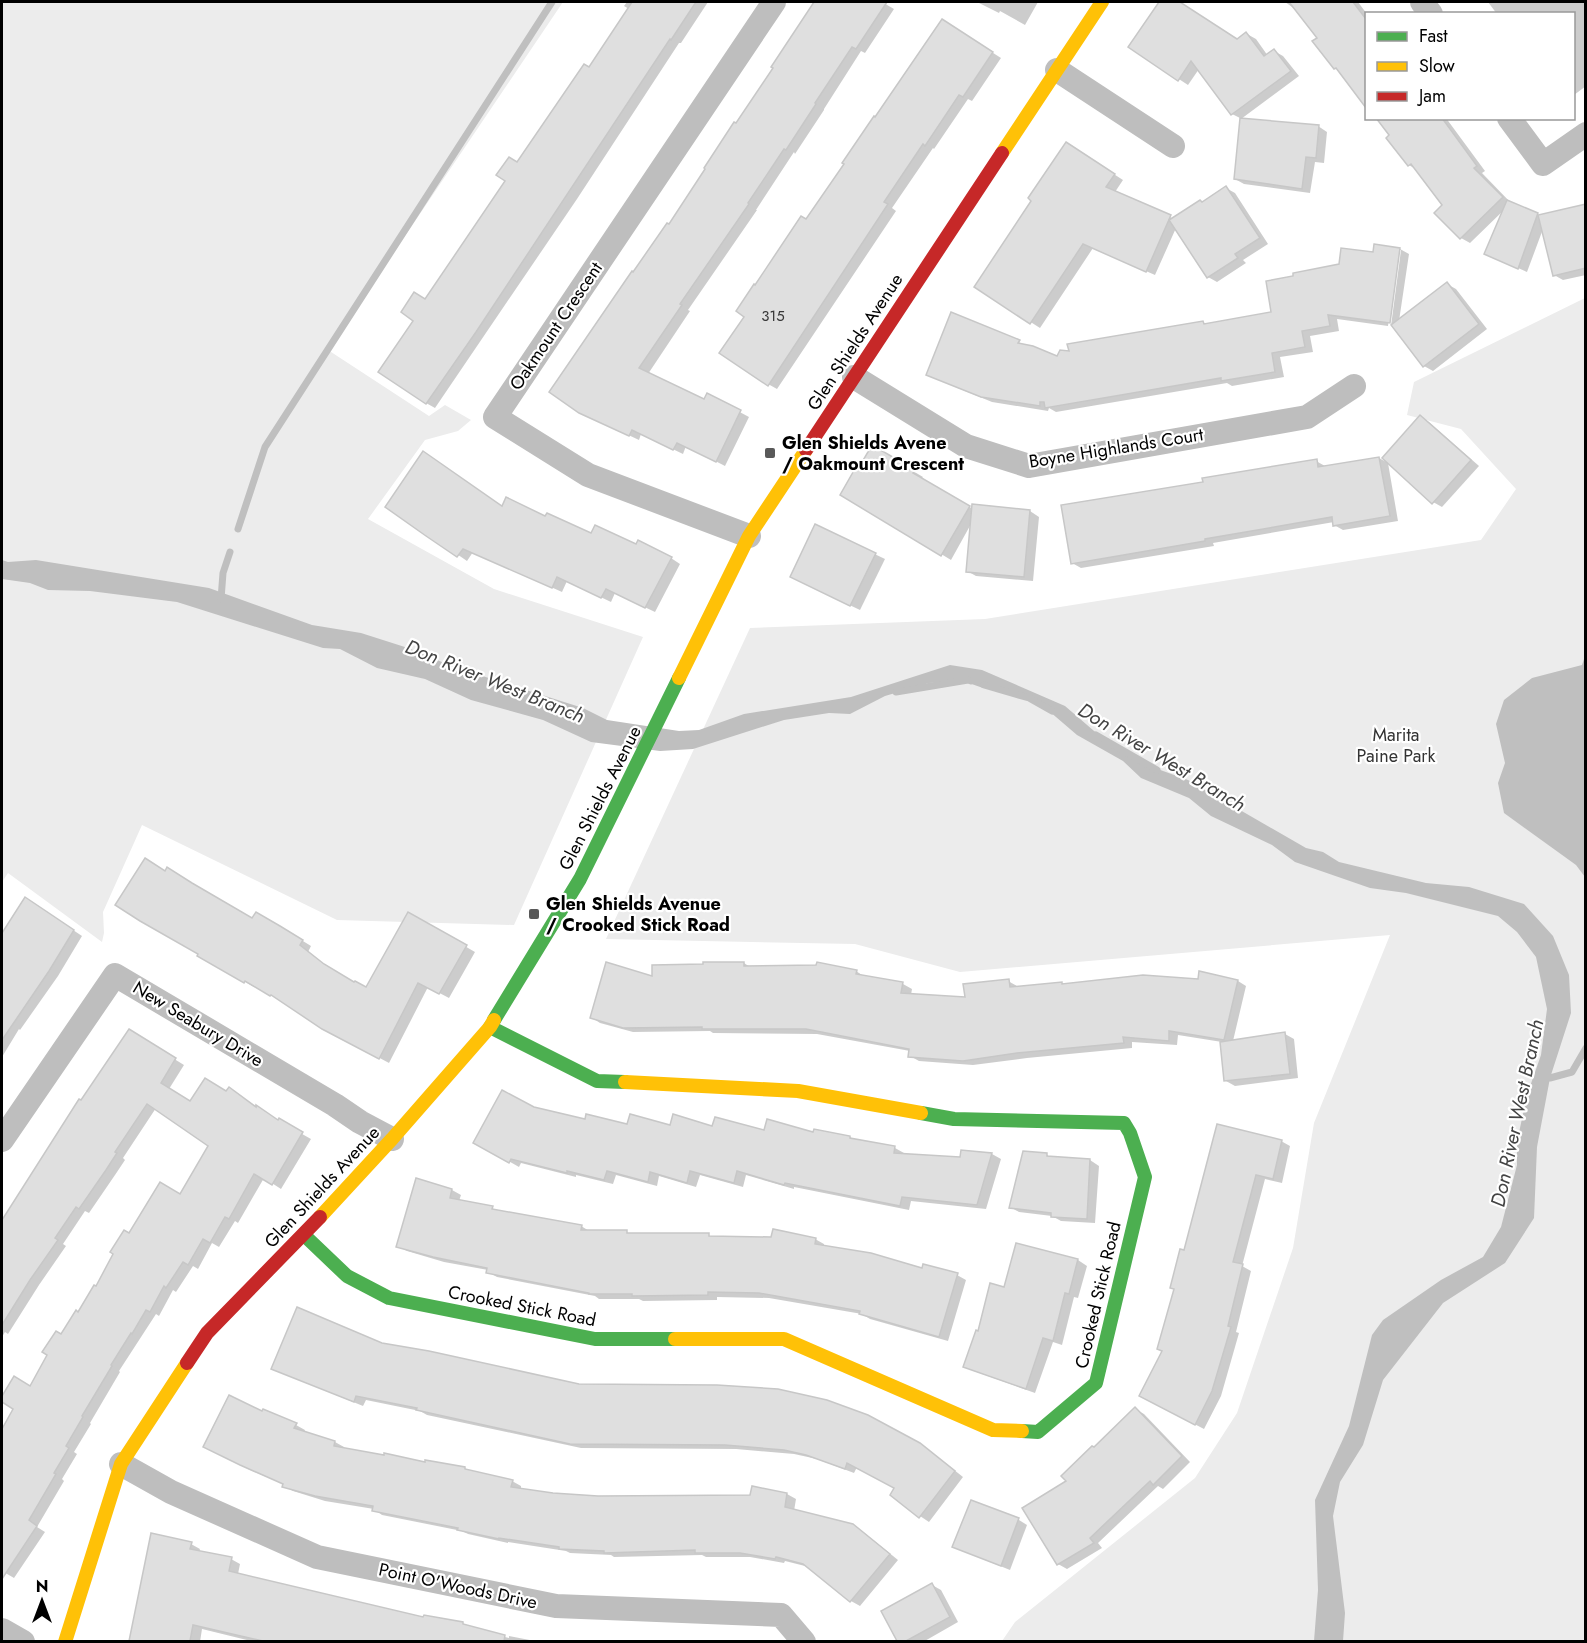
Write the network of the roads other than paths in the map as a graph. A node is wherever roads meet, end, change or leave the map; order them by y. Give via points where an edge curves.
1 (774, 2) edge
2 (1102, 2) edge
3 (1057, 70) junction
4 (1511, 120) edge
5 (1586, 134) edge
6 (1173, 146) dead end
7 (854, 377) junction
8 (1354, 386) dead end
9 (749, 536) junction
10 (490, 1028) junction
11 (392, 1139) junction
12 (2, 1140) edge
13 (304, 1235) junction
14 (121, 1464) junction
15 (2, 1630) edge
16 (23, 1641) edge
17 (65, 1641) edge
18 (804, 1641) edge

1 - 9 street, Oakmount Crescent via 495,417 588,476
2 - 3 street, Glen Shields Avenue
3 - 6 street
3 - 7 street, Glen Shields Avenue
4 - 5 street via 1544,164
7 - 8 street, Boyne Highlands Court via 966,446 1029,466 1307,417
7 - 9 street, Glen Shields Avenue
9 - 10 street, Glen Shields Avenue via 580,879
10 - 11 street, Glen Shields Avenue
10 - 13 street, Crooked Stick Road via 597,1082 798,1091 954,1119 1124,1123 1145,1177 1096,1383 1038,1432 993,1430 784,1339 595,1339 389,1298 347,1276
11 - 12 street, New Seabury Drive via 115,975
11 - 13 street, Glen Shields Avenue
13 - 14 street, Glen Shields Avenue via 207,1333
14 - 17 street, Glen Shields Avenue
14 - 18 street, Point O'Woods Drive via 171,1492 317,1557 556,1606 782,1616
15 - 16 street

